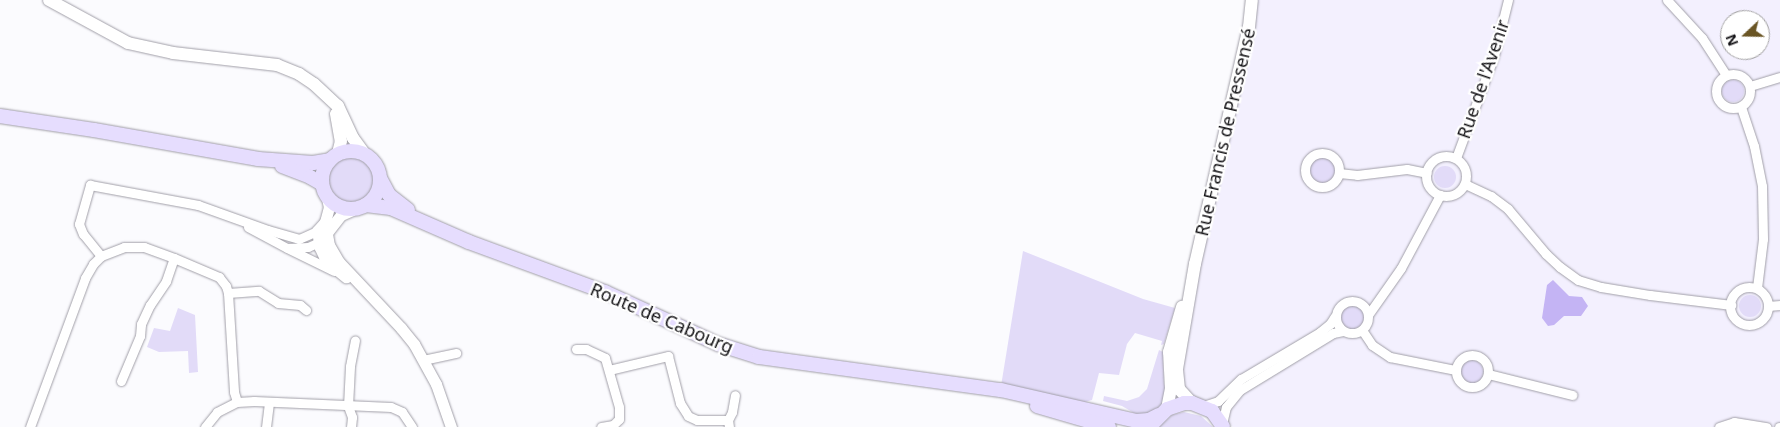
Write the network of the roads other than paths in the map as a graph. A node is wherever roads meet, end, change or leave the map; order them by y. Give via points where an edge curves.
1 (50, 0) edge
2 (1252, 0) edge
3 (1508, 0) edge
4 (1667, 0) edge
5 (1726, 75) junction
6 (1780, 77) edge
7 (1750, 86) junction
8 (326, 94) junction
9 (1740, 107) junction
10 (0, 116) edge
11 (364, 153) junction
12 (334, 156) junction
13 (1456, 158) junction
14 (258, 159) junction
15 (1339, 173) dead end
16 (1427, 173) junction
17 (380, 177) junction
18 (1465, 184) junction
19 (324, 189) junction
20 (1440, 194) junction
21 (366, 205) junction
22 (352, 210) junction
23 (420, 219) junction
24 (240, 221) junction
25 (321, 236) junction
26 (287, 248) junction
27 (101, 256) junction
28 (174, 258) junction
29 (1195, 264) junction
30 (343, 276) junction
31 (360, 286) junction
32 (1758, 288) junction
33 (1384, 291) junction
34 (228, 293) junction
35 (1357, 301) junction
36 (1730, 305) junction
37 (1780, 305) edge
38 (1768, 306) junction
39 (306, 310) dead end
40 (1368, 315) junction
41 (1335, 316) junction
42 (1362, 330) junction
43 (1343, 331) junction
44 (355, 340) dead end
45 (576, 349) dead end
46 (453, 351) dead end
47 (423, 360) junction
48 (609, 370) junction
49 (1455, 370) junction
50 (1488, 374) junction
51 (121, 381) dead end
52 (944, 383) junction
53 (735, 395) dead end
54 (1572, 395) dead end
55 (237, 402) junction
56 (269, 402) junction
57 (1197, 404) junction
58 (348, 406) junction
59 (1159, 417) edge
60 (728, 424) edge
61 (1223, 426) edge
62 (30, 427) edge
63 (205, 427) edge
64 (266, 427) edge
65 (351, 427) edge
66 (412, 427) edge
67 (452, 427) edge
68 (601, 427) edge
69 (1108, 427) edge
70 (1719, 427) edge
71 (1767, 427) edge

1 - 8 main road via 128,43 174,53 277,65 299,74
2 - 29 main road, Rue Francis de Pressensé via 1249,27
3 - 13 street, Rue de l'Avenir via 1494,56
4 - 5 street via 1702,38
5 - 7 street via 1743,76
5 - 9 street via 1718,82 1718,99 1730,108
6 - 7 street
7 - 9 street via 1748,100
8 - 11 main road via 338,106
8 - 12 main road via 339,124 341,141
9 - 32 street via 1754,146 1762,186 1763,240
10 - 14 main road
11 - 12 main road via 350,150
11 - 17 main road via 376,164
12 - 14 main road via 313,163
12 - 19 main road via 324,168
13 - 16 street via 1438,157
13 - 18 street via 1466,169
14 - 19 main road via 291,168
15 - 16 street via 1356,175 1407,169
16 - 20 street via 1429,186
17 - 21 main road via 379,191
17 - 23 main road via 391,196
18 - 20 street via 1457,193
18 - 36 street via 1491,196 1508,209 1546,254 1578,280 1640,294
19 - 22 main road via 336,205
19 - 25 street via 329,208
20 - 33 street via 1401,268
21 - 22 main road
21 - 23 main road via 385,206
22 - 25 street via 341,215
23 - 52 main road, Route de Cabourg via 469,242 605,292 700,337 759,357
24 - 25 street via 299,239
24 - 26 street via 261,236
24 - 27 street via 198,205 90,185 79,224
25 - 26 street via 308,247
25 - 30 street via 326,261
25 - 31 street
26 - 30 street
27 - 28 street via 134,246
27 - 62 street via 85,278
28 - 34 street via 219,277
28 - 51 street via 166,281 141,324 140,336
29 - 57 main road via 1177,378 1179,389
29 - 59 main road via 1171,342 1171,397
30 - 31 street
31 - 47 street via 401,328
32 - 36 street via 1743,288 1732,298
32 - 38 street via 1767,299
33 - 35 street
33 - 40 street
34 - 39 street via 259,291 278,303 300,304
34 - 55 street
35 - 40 street
35 - 41 street via 1342,303
36 - 38 street via 1736,318 1749,324 1762,320
37 - 38 street
40 - 42 street
41 - 43 street
41 - 57 street via 1320,332 1241,380 1218,401
42 - 43 street via 1356,333
42 - 49 street via 1372,345 1390,357
43 - 61 street via 1246,386 1226,408
44 - 58 street
45 - 48 street via 586,349 605,358
46 - 47 street
47 - 67 street
48 - 60 street via 668,356 680,403 688,416
48 - 68 street via 619,419 613,425
49 - 50 street via 1460,383 1468,388 1483,384
49 - 50 street via 1460,360 1474,355 1483,360
50 - 54 street
52 - 59 main road via 1001,390 1136,421
52 - 69 main road
53 - 60 street
55 - 56 street
55 - 63 street via 217,412
56 - 58 street
56 - 64 street
57 - 59 main road via 1184,403
57 - 61 main road via 1212,412
58 - 65 street via 352,416
58 - 66 street via 391,407 402,412
70 - 71 street via 1734,422

